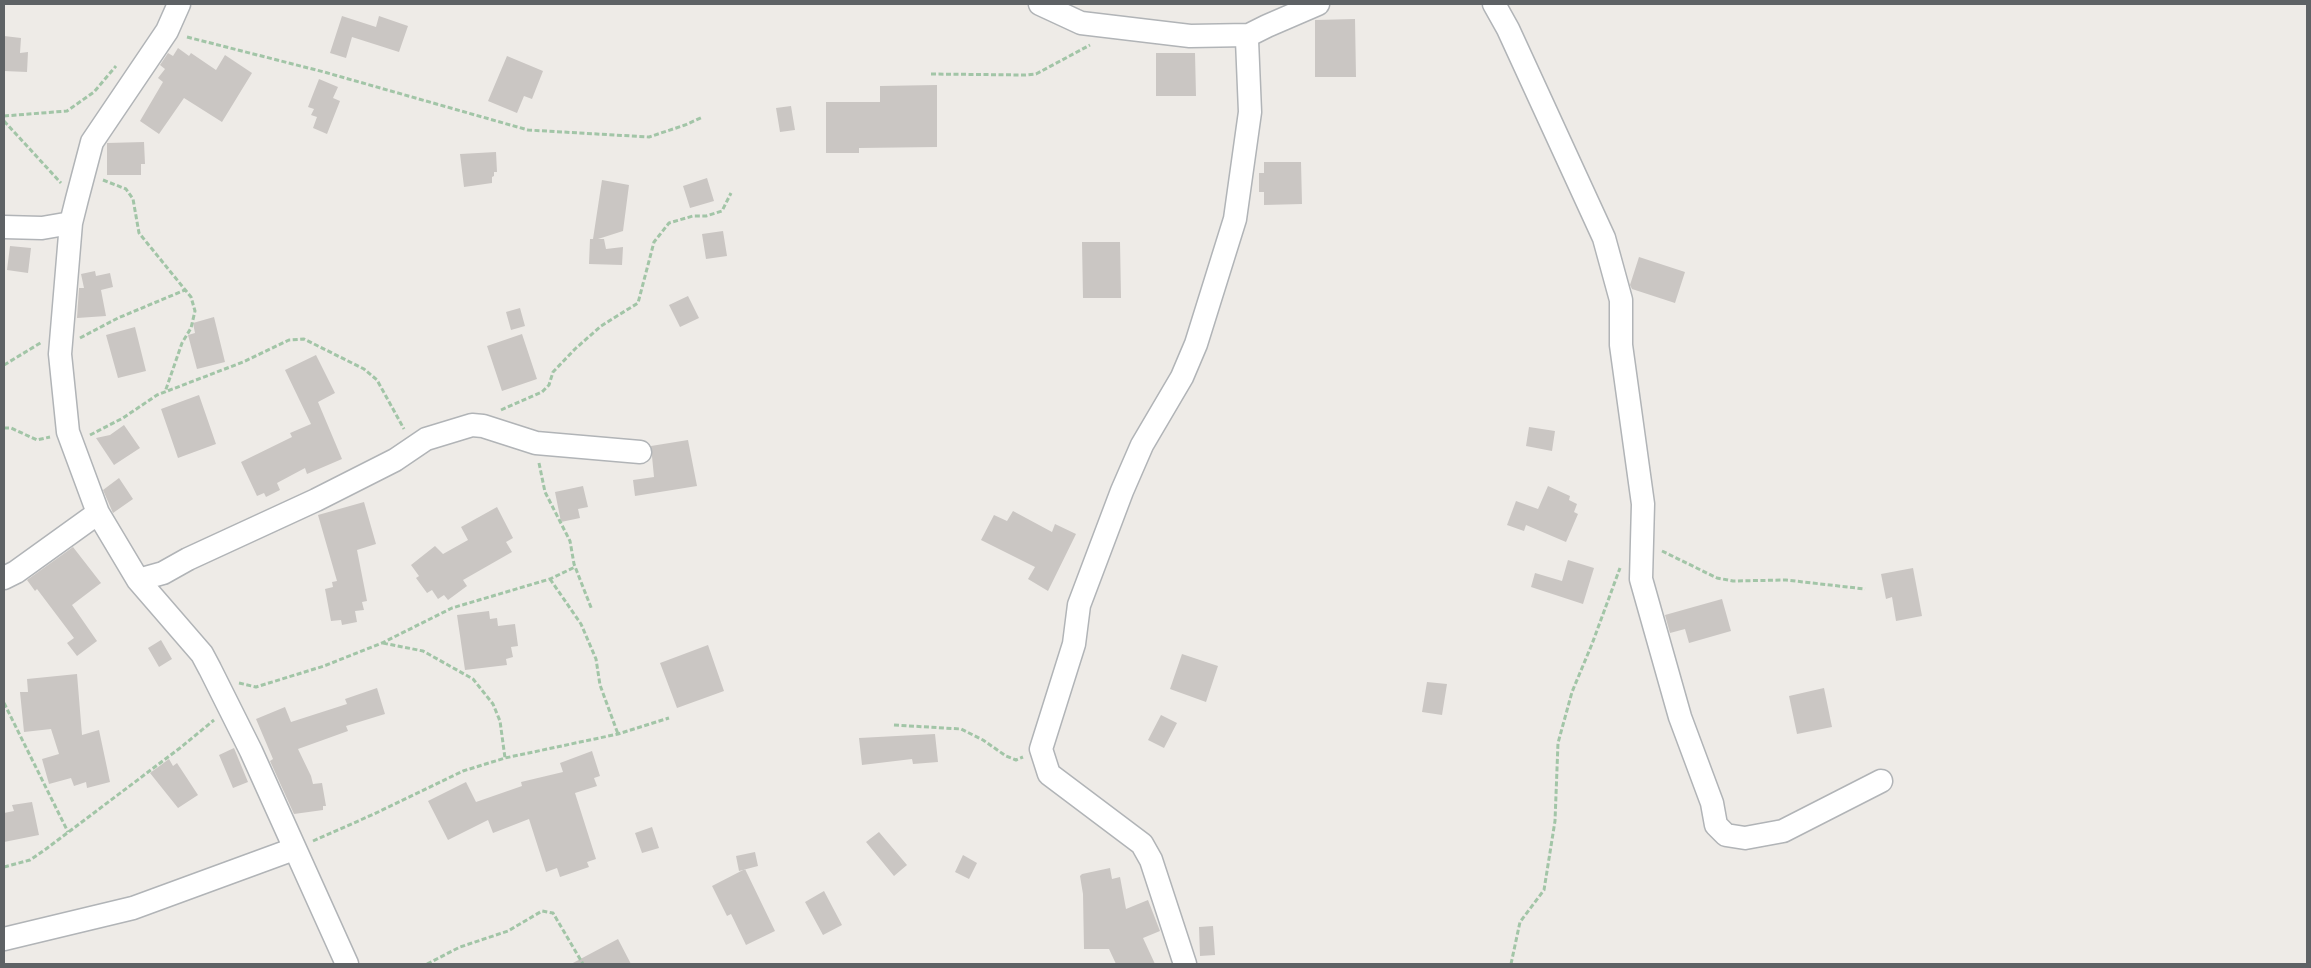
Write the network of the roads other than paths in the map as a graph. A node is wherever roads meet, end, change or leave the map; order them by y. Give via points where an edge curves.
1 (179, 4) edge
2 (1040, 4) edge
3 (1318, 4) edge
4 (1494, 4) edge
5 (1077, 13) edge
6 (1249, 35) junction
7 (71, 223) junction
8 (4, 227) edge
9 (640, 452) dead end
10 (98, 513) junction
11 (4, 578) edge
12 (138, 580) junction
13 (1881, 781) dead end
14 (294, 849) junction
15 (4, 939) edge
16 (347, 964) edge
17 (1185, 964) edge

1 - 7 street via 167,31 92,142
2 - 5 street
3 - 6 street
4 - 13 street via 1604,238 1621,300 1621,346 1643,504 1641,580 1680,717 1712,803 1716,825 1726,835 1745,838 1783,831
5 - 6 street via 1190,36
6 - 17 street via 1246,47 1250,112 1235,219 1196,344 1182,377 1142,445 1079,605 1074,644 1041,749 1049,774 1142,844 1151,860
7 - 8 street via 42,228
7 - 10 street via 60,354 70,438
9 - 12 street via 536,443 472,425 426,439 395,460 316,500 188,559 163,574
10 - 11 street
10 - 12 street
12 - 14 street via 202,654
14 - 15 street via 133,908
14 - 16 street

